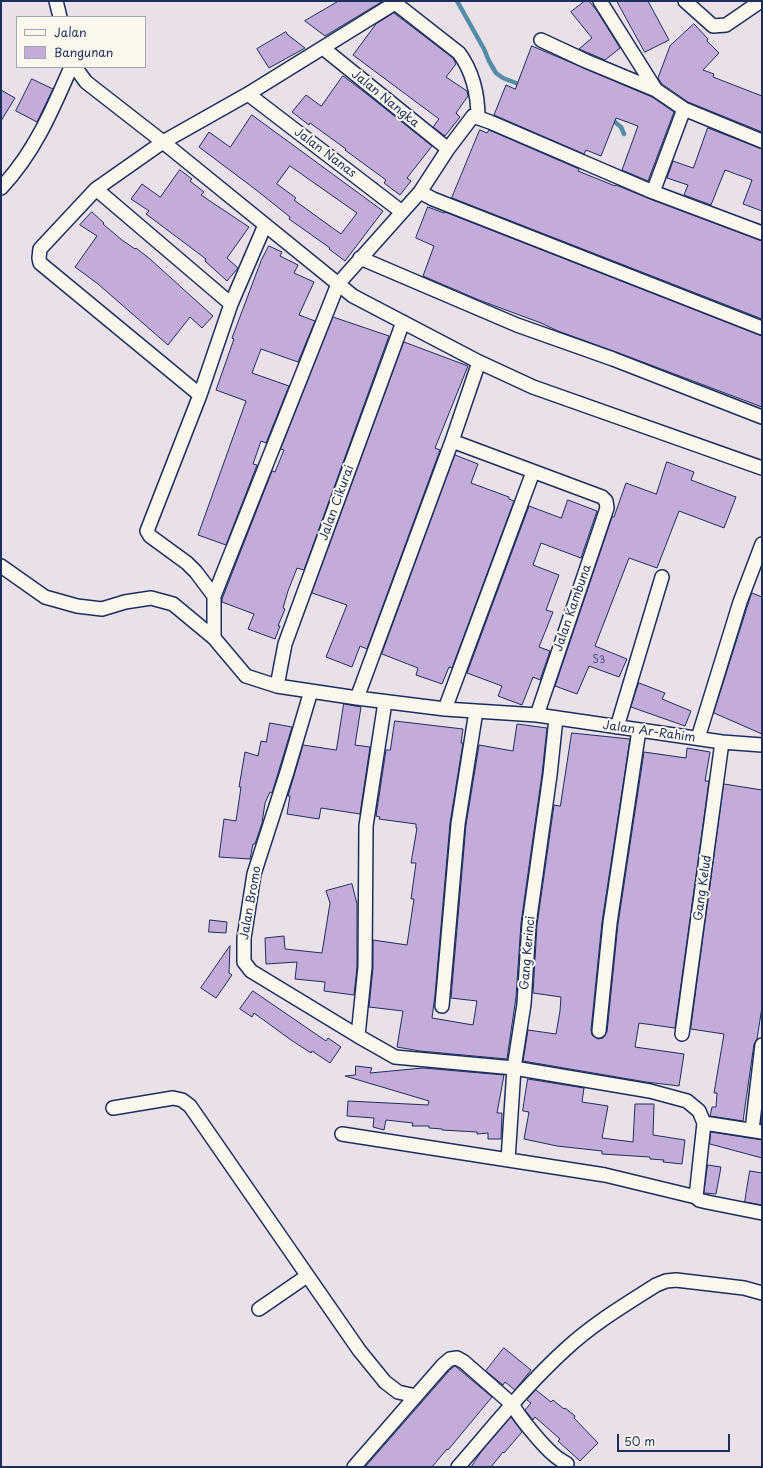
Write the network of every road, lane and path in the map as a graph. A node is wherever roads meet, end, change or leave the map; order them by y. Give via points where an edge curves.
1 (56, 1) edge
2 (600, 1) edge
3 (685, 1) edge
4 (761, 1) edge
5 (60, 16) edge
6 (541, 40) dead end
7 (323, 48) junction
8 (71, 68) edge
9 (76, 68) edge
10 (656, 90) junction
11 (248, 94) junction
12 (684, 109) junction
13 (478, 118) junction
14 (762, 141) edge
15 (163, 142) junction
16 (448, 149) junction
17 (1, 188) edge
18 (96, 189) junction
19 (420, 192) junction
20 (653, 192) junction
21 (402, 212) junction
22 (265, 225) junction
23 (762, 233) edge
24 (360, 258) junction
25 (338, 284) junction
26 (231, 304) junction
27 (403, 322) junction
28 (762, 328) edge
29 (479, 362) junction
30 (200, 396) junction
31 (762, 417) edge
32 (452, 441) junction
33 (762, 468) edge
34 (533, 472) junction
35 (762, 544) edge
36 (1, 566) edge
37 (662, 576) dead end
38 (214, 596) junction
39 (214, 638) junction
40 (277, 686) junction
41 (311, 691) junction
42 (357, 698) junction
43 (385, 702) junction
44 (445, 709) junction
45 (476, 711) junction
46 (537, 715) junction
47 (556, 718) junction
48 (617, 727) junction
49 (639, 730) junction
50 (698, 738) junction
51 (722, 742) junction
52 (762, 745) edge
53 (442, 1006) dead end
54 (599, 1031) dead end
55 (682, 1034) dead end
56 (358, 1036) junction
57 (762, 1048) edge
58 (514, 1068) junction
59 (113, 1108) dead end
60 (704, 1123) junction
61 (757, 1131) edge
62 (342, 1134) dead end
63 (508, 1160) junction
64 (696, 1197) junction
65 (762, 1212) edge
66 (307, 1276) junction
67 (762, 1293) edge
68 (259, 1309) dead end
69 (416, 1396) junction
70 (513, 1404) junction
71 (567, 1464) dead end
72 (354, 1467) edge
73 (458, 1467) edge

1 - 5 street
2 - 10 street
3 - 4 street via 713,26 726,25
6 - 10 street
7 - 11 street
7 - 13 street via 395,3 463,58 476,90
7 - 16 street, Jalan Nangka
8 - 17 street via 35,144
9 - 15 street via 86,82
10 - 12 street
11 - 15 street
11 - 21 street, Jalan Nanas
12 - 14 street
12 - 20 street
13 - 16 street via 473,116
13 - 20 street
15 - 18 street
15 - 22 street
16 - 19 street
18 - 26 street
18 - 30 street via 40,249 40,263
19 - 21 street
19 - 28 street
20 - 23 street
21 - 24 street
22 - 25 street
22 - 26 street
24 - 25 street
24 - 31 street via 517,325
25 - 27 street via 353,296
25 - 38 street
26 - 30 street
27 - 29 street
27 - 40 street, Jalan Cikurai via 285,644
29 - 32 street
29 - 33 street via 533,387
30 - 38 street via 148,531 150,536 192,567
32 - 34 street
32 - 42 street
34 - 44 street
34 - 46 street, Jalan Kambuna via 602,497 606,501 606,508
35 - 50 street via 740,602
36 - 39 street, Jalan Ar-Rahim via 45,597 77,606 102,609 151,598 173,604
37 - 48 street
38 - 39 street
39 - 40 street, Jalan Ar-Rahim via 246,676
40 - 41 street, Jalan Ar-Rahim
41 - 42 street, Jalan Ar-Rahim
41 - 56 street, Jalan Bromo via 254,874 244,938 244,962 251,971
42 - 43 street, Jalan Ar-Rahim
43 - 44 street, Jalan Ar-Rahim
43 - 56 street via 366,826 365,967
44 - 45 street, Jalan Ar-Rahim
45 - 46 street, Jalan Ar-Rahim
45 - 53 street via 458,824
46 - 47 street, Jalan Ar-Rahim
47 - 48 street, Jalan Ar-Rahim
47 - 58 street, Gang Kerinci via 529,924 524,1004
48 - 49 street, Jalan Ar-Rahim
49 - 50 street, Jalan Ar-Rahim
49 - 54 street via 610,923
50 - 51 street, Jalan Ar-Rahim
51 - 52 street, Jalan Ar-Rahim
51 - 55 street, Gang Kelud
56 - 58 street, Jalan Bromo via 395,1057
57 - 61 street
58 - 60 street via 650,1091 687,1101 699,1111
58 - 63 street, Gang Kerinci
59 - 66 street via 173,1098 182,1100 190,1106
60 - 61 street
60 - 64 street
62 - 63 street
63 - 64 street via 605,1175
64 - 65 street via 698,1200
66 - 68 street
66 - 69 street via 385,1382 398,1392
67 - 70 street via 744,1288 676,1280 656,1285 599,1322 567,1348
69 - 70 street via 443,1365 457,1358
69 - 72 street
70 - 71 street via 516,1412 541,1442
70 - 73 street

